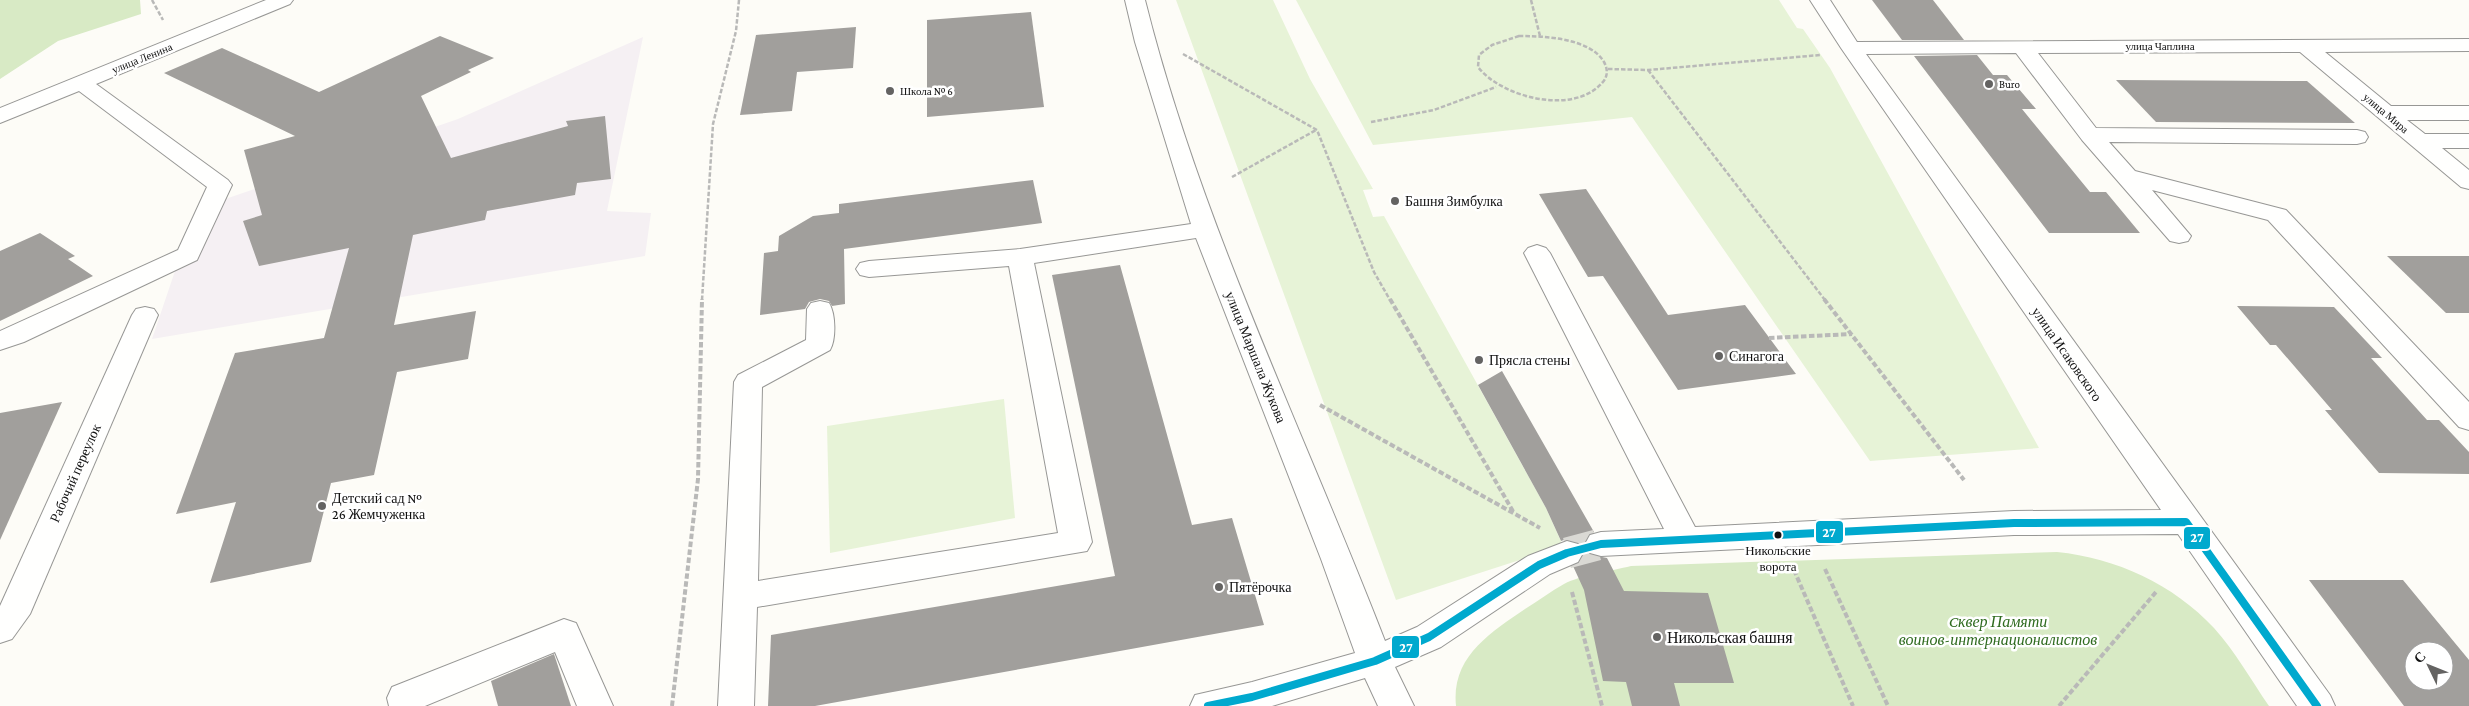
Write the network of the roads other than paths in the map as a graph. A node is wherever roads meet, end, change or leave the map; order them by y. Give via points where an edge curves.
1 (284, 0) edge
2 (1135, 0) edge
3 (1820, 0) edge
4 (2304, 45) junction
5 (2469, 45) edge
6 (2022, 47) junction
7 (1852, 48) junction
8 (81, 83) junction
9 (2386, 113) junction
10 (2469, 114) edge
11 (0, 116) edge
12 (2090, 135) junction
13 (2357, 137) dead end
14 (2420, 141) junction
15 (2469, 141) edge
16 (2126, 176) junction
17 (2469, 182) edge
18 (1204, 229) junction
19 (2179, 236) dead end
20 (1537, 254) dead end
21 (1020, 257) junction
22 (869, 269) dead end
23 (820, 309) dead end
24 (145, 315) dead end
25 (0, 341) edge
26 (2469, 420) edge
27 (2186, 522) junction
28 (1686, 540) junction
29 (1601, 544) tunnel mouth
30 (1567, 553) tunnel mouth
31 (742, 597) junction
32 (0, 629) edge
33 (1375, 662) junction
34 (407, 706) edge
35 (595, 706) edge
36 (736, 706) edge
37 (1208, 706) edge
38 (1396, 706) edge
39 (2317, 706) edge

1 - 8 street, улица Ленина
2 - 18 street, улица Маршала Жукова via 1145,42
3 - 7 street, улица Исаковского
4 - 5 street, улица Чаплина
4 - 6 street, улица Чаплина
4 - 9 street, улица Мира
6 - 7 street, улица Чаплина
6 - 12 street
7 - 27 street, улица Исаковского
8 - 11 street, улица Ленина
8 - 25 street via 220,185 188,254
9 - 10 street
9 - 14 street, улица Мира
12 - 13 street
12 - 16 street
14 - 15 street
14 - 17 street, улица Мира
16 - 19 street
16 - 26 street via 2276,215
18 - 21 street
18 - 33 street, улица Маршала Жукова
20 - 28 street
21 - 22 street
21 - 31 street via 1076,542
23 - 31 street via 820,344 748,382
24 - 32 street, Рабочий переулок via 13,614
27 - 28 street via 2014,523
27 - 39 street, улица Исаковского
28 - 29 street
30 - 33 street via 1539,565 1429,637
31 - 36 street
33 - 37 street via 1252,697
33 - 38 street, улица Маршала Жукова
34 - 35 street via 405,698 564,633

